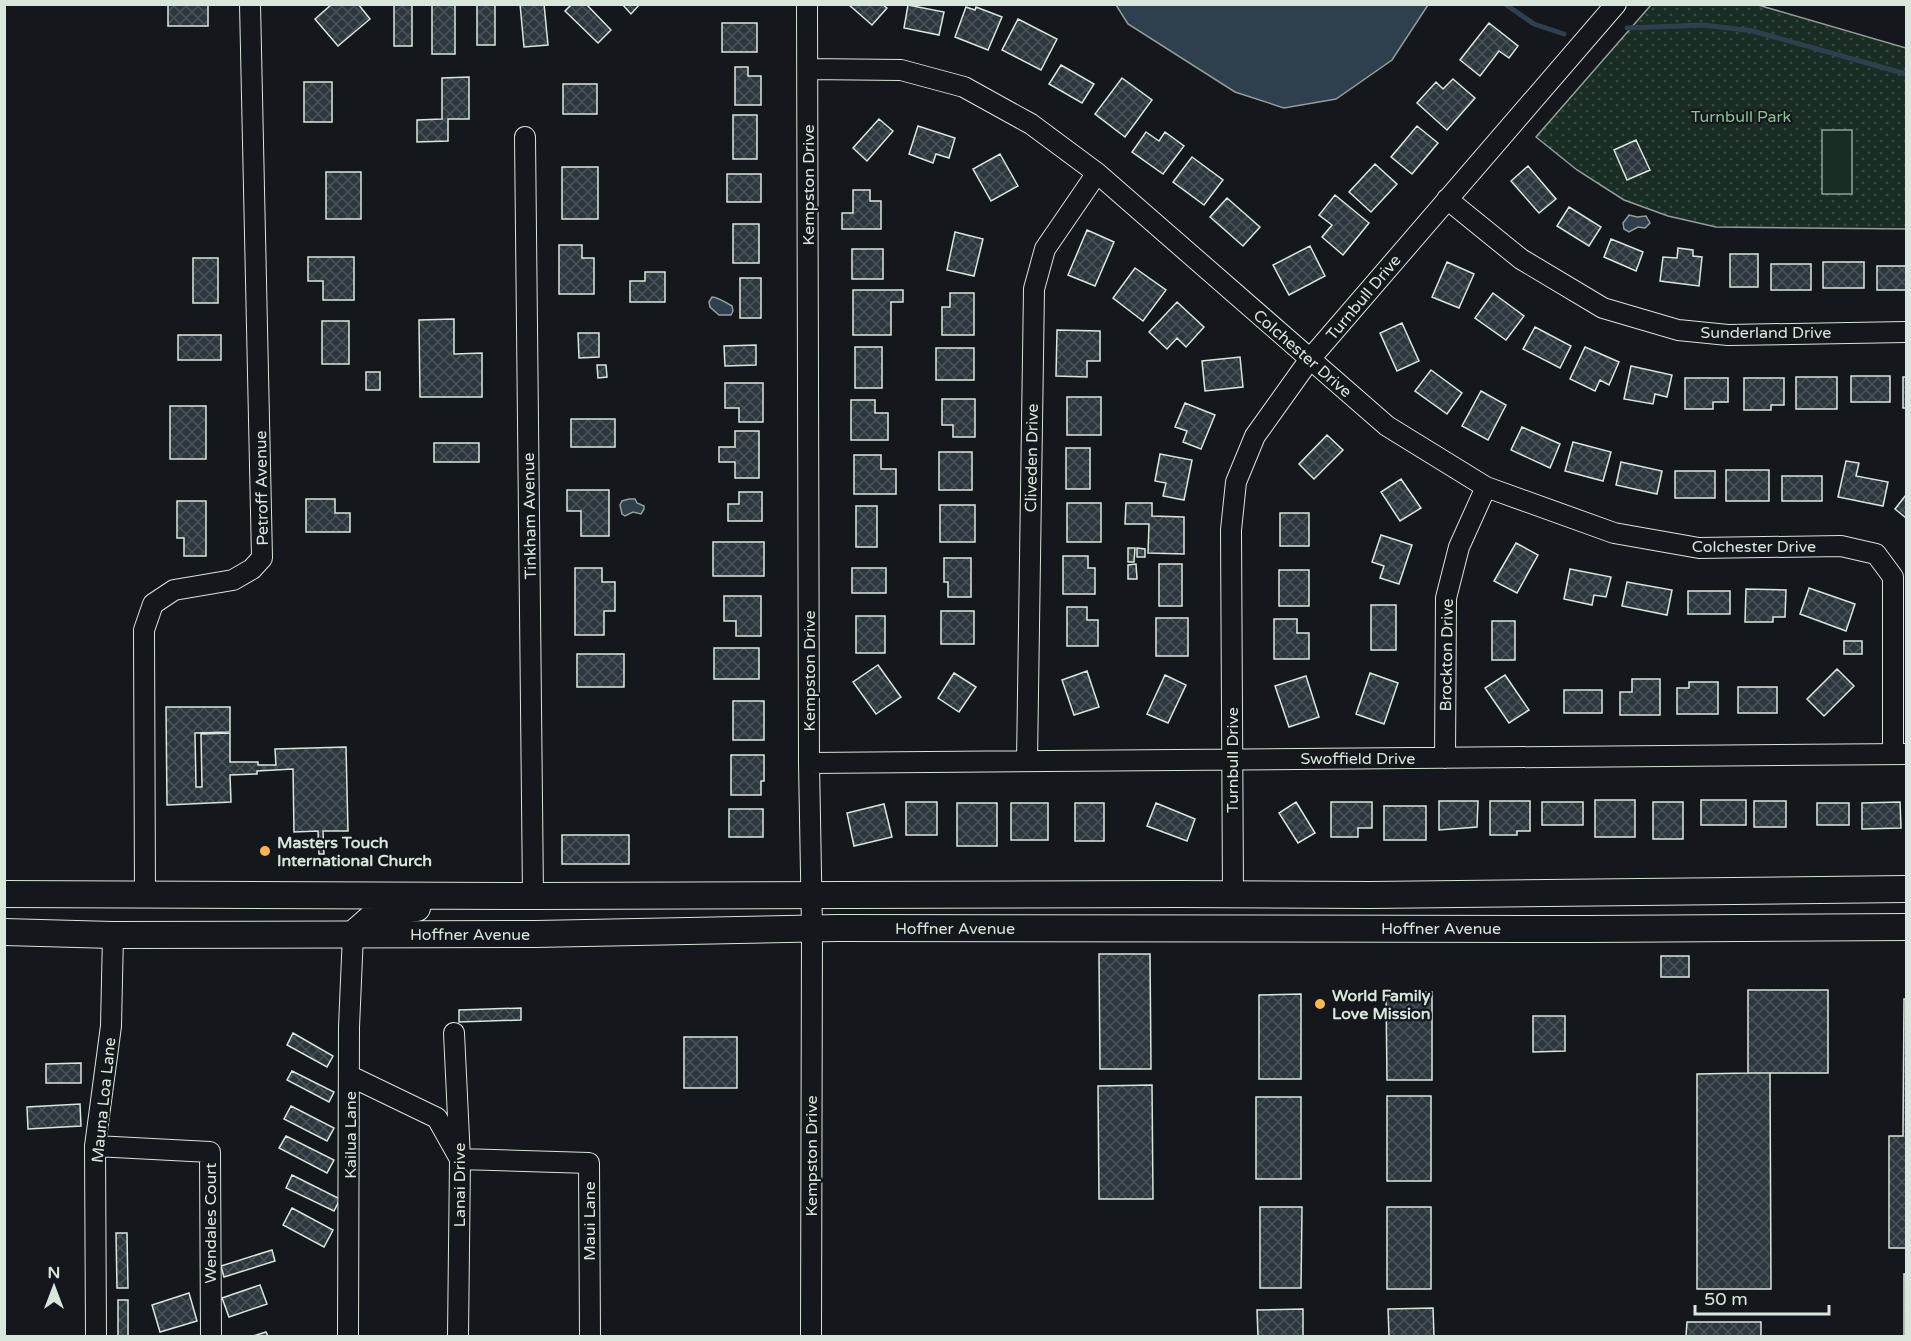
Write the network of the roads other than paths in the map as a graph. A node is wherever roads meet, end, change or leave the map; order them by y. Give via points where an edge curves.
1 (250, 4) edge
2 (807, 4) edge
3 (1616, 4) edge
4 (808, 69) junction
5 (525, 137) dead end
6 (1096, 173) junction
7 (1447, 199) junction
8 (1906, 332) edge
9 (1310, 359) junction
10 (1486, 487) junction
11 (1900, 754) edge
12 (1445, 758) junction
13 (1233, 759) junction
14 (1027, 761) junction
15 (809, 764) junction
16 (1906, 889) edge
17 (4, 894) edge
18 (1233, 894) junction
19 (1432, 894) junction
20 (145, 896) junction
21 (533, 896) junction
22 (811, 896) junction
23 (4, 920) edge
24 (1906, 927) edge
25 (812, 929) junction
26 (1191, 929) junction
27 (4, 932) edge
28 (353, 934) junction
29 (113, 935) junction
30 (454, 1033) dead end
31 (350, 1076) junction
32 (95, 1146) junction
33 (460, 1159) junction
34 (96, 1336) edge
35 (211, 1336) edge
36 (348, 1336) edge
37 (458, 1336) edge
38 (590, 1336) edge
39 (811, 1336) edge

1 - 20 street, Petroff Avenue via 262,558 233,579 174,590 153,604 144,630
2 - 4 street, Kempston Drive
3 - 7 street, Turnbull Drive
4 - 6 street, Colchester Drive via 901,70 964,87 1031,124
4 - 15 street, Kempston Drive
5 - 21 street, Tinkham Avenue
6 - 9 street, Colchester Drive
6 - 14 street, Cliveden Drive via 1045,249 1034,289
7 - 8 street, Sunderland Drive via 1521,259 1603,308 1678,330 1728,334
7 - 9 street, Turnbull Drive
9 - 10 street, Colchester Drive via 1387,426
9 - 13 street, Turnbull Drive via 1255,436 1236,482 1231,530
10 - 11 street, Colchester Drive via 1614,533 1699,548 1841,546 1876,554 1893,577
10 - 12 street, Brockton Drive via 1459,547 1446,598
11 - 12 street, Swoffield Drive
12 - 13 street, Swoffield Drive
13 - 14 street, Swoffield Drive
13 - 18 street, Turnbull Drive
14 - 15 street, Swoffield Drive
15 - 22 street, Kempston Drive
16 - 19 main road, Hoffner Avenue
17 - 20 main road, Hoffner Avenue
18 - 19 main road, Hoffner Avenue
18 - 22 main road, Hoffner Avenue
19 - 26 main road via 1410,906 1220,906 1201,915
20 - 21 main road, Hoffner Avenue
20 - 23 main road via 110,920
21 - 22 main road, Hoffner Avenue
21 - 28 main road via 464,908 392,909 369,920
22 - 25 street, Kempston Drive
24 - 26 main road, Hoffner Avenue
25 - 26 main road, Hoffner Avenue
25 - 28 main road, Hoffner Avenue
25 - 39 street, Kempston Drive
27 - 29 main road, Hoffner Avenue
28 - 29 main road, Hoffner Avenue
28 - 31 street, Kailua Lane
29 - 32 street, Mauna Loa Lane via 111,1026
30 - 33 street, Lanai Drive
31 - 33 street via 437,1118
31 - 36 street, Kailua Lane
32 - 34 street, Mauna Loa Lane
32 - 35 street, Wendales Court via 210,1152
33 - 37 street, Lanai Drive
33 - 38 street, Maui Lane via 589,1163

